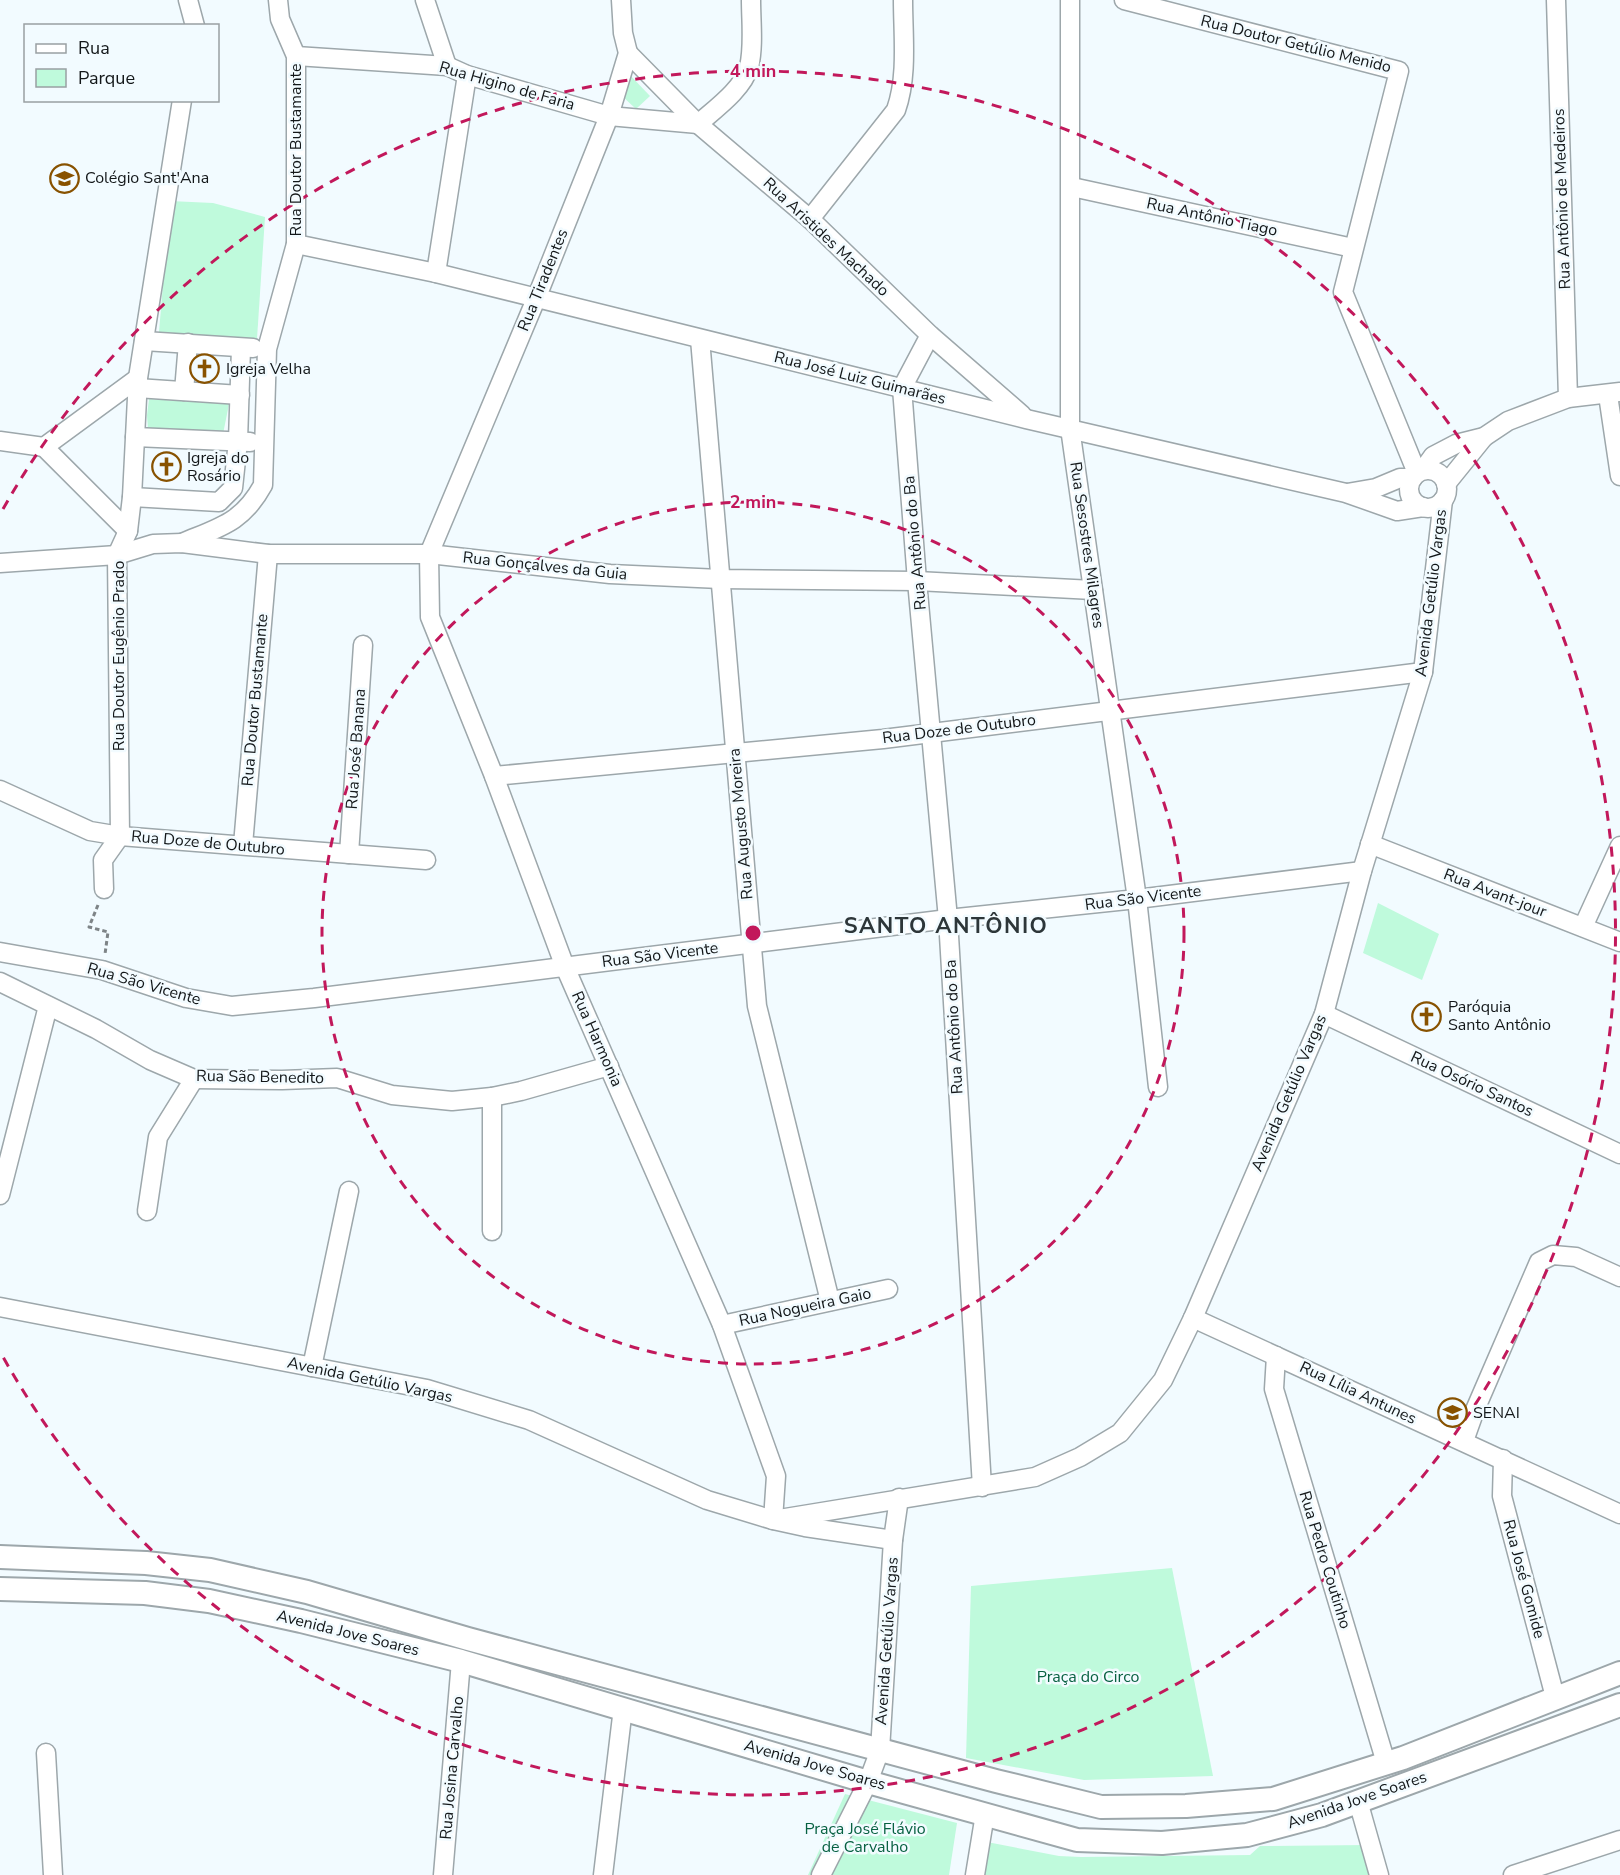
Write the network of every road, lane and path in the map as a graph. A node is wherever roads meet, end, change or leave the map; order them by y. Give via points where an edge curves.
1 (188, 0) edge
2 (278, 0) edge
3 (425, 0) edge
4 (621, 0) edge
5 (750, 0) edge
6 (903, 0) edge
7 (1070, 0) edge
8 (1124, 0) edge
9 (1556, 0) edge
10 (194, 24) edge
11 (627, 53) junction
12 (296, 56) junction
13 (447, 66) junction
14 (467, 75) junction
15 (182, 102) edge
16 (609, 116) junction
17 (698, 124) junction
18 (1072, 187) junction
19 (810, 219) junction
20 (296, 244) junction
21 (1353, 248) junction
22 (436, 273) junction
23 (536, 299) junction
24 (930, 335) junction
25 (700, 339) junction
26 (144, 341) junction
27 (188, 343) junction
28 (241, 348) junction
29 (267, 350) junction
30 (137, 383) junction
31 (903, 388) junction
32 (184, 391) junction
33 (1614, 393) edge
34 (240, 395) junction
35 (1568, 398) junction
36 (1026, 419) junction
37 (1070, 428) junction
38 (1484, 437) junction
39 (135, 438) junction
40 (0, 441) edge
41 (238, 441) junction
42 (264, 442) junction
43 (44, 447) junction
44 (1417, 474) junction
45 (1620, 476) edge
46 (1444, 492) junction
47 (1346, 494) junction
48 (132, 497) junction
49 (1423, 507) junction
50 (128, 531) junction
51 (182, 543) junction
52 (268, 554) junction
53 (429, 554) junction
54 (117, 555) junction
55 (0, 564) edge
56 (720, 579) junction
57 (917, 581) junction
58 (1093, 590) junction
59 (363, 645) dead end
60 (1423, 672) junction
61 (1110, 711) junction
62 (932, 732) junction
63 (735, 753) junction
64 (494, 776) junction
65 (0, 790) edge
66 (120, 836) junction
67 (1370, 844) junction
68 (243, 845) junction
69 (1620, 846) edge
70 (349, 854) junction
71 (426, 860) dead end
72 (1362, 872) junction
73 (104, 889) joint
74 (1137, 900) junction
75 (948, 919) junction
76 (1583, 927) junction
77 (1620, 942) edge
78 (751, 944) junction
79 (0, 952) edge
80 (565, 967) junction
81 (102, 970) junction
82 (0, 982) edge
83 (48, 1006) junction
84 (1324, 1014) junction
85 (609, 1066) junction
86 (194, 1079) junction
87 (1158, 1087) dead end
88 (492, 1097) junction
89 (1620, 1154) edge
90 (349, 1191) dead end
91 (0, 1195) edge
92 (147, 1211) dead end
93 (492, 1231) dead end
94 (1620, 1277) edge
95 (888, 1289) dead end
96 (830, 1301) junction
97 (0, 1308) edge
98 (1193, 1318) junction
99 (722, 1325) junction
100 (1276, 1356) junction
101 (312, 1367) junction
102 (1464, 1441) junction
103 (1503, 1459) junction
104 (982, 1487) junction
105 (899, 1498) junction
106 (1620, 1514) edge
107 (773, 1520) junction
108 (893, 1540) junction
109 (0, 1557) edge
110 (0, 1589) edge
111 (461, 1661) junction
112 (1620, 1673) edge
113 (1555, 1697) junction
114 (1620, 1706) edge
115 (623, 1708) junction
116 (880, 1750) junction
117 (46, 1753) dead end
118 (1386, 1763) junction
119 (868, 1782) junction
120 (1358, 1801) junction
121 (985, 1814) junction
122 (1620, 1840) edge
123 (53, 1875) edge
124 (443, 1875) edge
125 (603, 1875) edge
126 (821, 1875) edge
127 (975, 1875) edge
128 (1379, 1875) edge
129 (1514, 1875) edge

1 - 10 street
2 - 12 street, Rua Doutor Bustamante via 280,19
3 - 13 street
4 - 11 street, Rua Tiradentes
5 - 17 street via 748,69 733,93
6 - 19 street via 902,94 896,110
7 - 18 street, Rua Sesostres Milagres
8 - 21 street, Rua Doutor Getúlio Menido via 1400,71
9 - 35 street, Rua Antônio de Medeiros
11 - 16 street, Rua Tiradentes
11 - 17 street, Rua Aristides Machado
12 - 13 street, Rua Higino de Faria
12 - 20 street, Rua Doutor Bustamante
13 - 14 street, Rua Higino de Faria
14 - 16 street, Rua Higino de Faria
14 - 22 street
15 - 26 street, Rua Doutor Eugênio Prado
16 - 17 street, Rua Higino de Faria
16 - 23 street, Rua Tiradentes
17 - 19 street, Rua Aristides Machado
18 - 21 street, Rua Antônio Tiago
18 - 37 street, Rua Sesostres Milagres
19 - 24 street, Rua Aristides Machado
20 - 22 street, Rua José Luiz Guimarães
20 - 29 street, Rua Doutor Bustamante
21 - 44 street via 1343,292
22 - 23 street, Rua José Luiz Guimarães
23 - 25 street, Rua José Luiz Guimarães
23 - 53 street, Rua Tiradentes
24 - 31 street
24 - 36 street, Rua Aristides Machado
25 - 31 street, Rua José Luiz Guimarães
25 - 56 street, Rua Augusto Moreira
26 - 27 street
26 - 30 street, Rua Doutor Eugênio Prado
27 - 28 street
27 - 32 street
28 - 29 street
28 - 34 street
29 - 42 street, Rua Doutor Bustamante
30 - 32 street
30 - 39 street, Rua Doutor Eugênio Prado
30 - 43 street
31 - 36 street, Rua José Luiz Guimarães
31 - 57 street, Rua Antônio do Ba
32 - 34 street
33 - 35 street
33 - 45 street
34 - 41 street
35 - 38 street via 1508,421
36 - 37 street, Rua José Luiz Guimarães
37 - 47 street, Rua José Luiz Guimarães
37 - 58 street, Rua Sesostres Milagres
38 - 44 street via 1456,444 1433,456
38 - 46 street
39 - 41 street
39 - 48 street, Rua Doutor Eugênio Prado
40 - 43 street
41 - 42 street
41 - 48 street via 233,488 219,502
42 - 51 street, Rua Doutor Bustamante via 263,485 253,502 234,521
43 - 50 street
44 - 46 street via 1438,473
44 - 47 street
44 - 49 street via 1410,494
46 - 49 street via 1434,507
46 - 60 street, Avenida Getúlio Vargas
47 - 49 street, Rua José Luiz Guimarães via 1397,511
48 - 50 street, Rua Doutor Eugênio Prado
50 - 54 street, Rua Doutor Eugênio Prado
51 - 52 street, Rua Gonçalves da Guia
51 - 54 street, Rua Gonçalves da Guia via 153,544
52 - 53 street, Rua Gonçalves da Guia
52 - 68 street, Rua Doutor Bustamante
53 - 56 street, Rua Gonçalves da Guia via 610,574
53 - 64 street, Rua Harmonia via 430,617
54 - 55 street, Rua Gonçalves da Guia
54 - 66 street, Rua Doutor Eugênio Prado
56 - 57 street, Rua Gonçalves da Guia
56 - 63 street, Rua Augusto Moreira
57 - 58 street, Rua Gonçalves da Guia
57 - 62 street, Rua Antônio do Ba
58 - 61 street, Rua Sesostres Milagres
59 - 70 street, Rua José Banana
60 - 61 street, Rua Doze de Outubro
60 - 67 street, Avenida Getúlio Vargas
61 - 62 street, Rua Doze de Outubro
61 - 74 street, Rua Sesostres Milagres
62 - 63 street, Rua Doze de Outubro
62 - 75 street, Rua Antônio do Ba
63 - 64 street, Rua Doze de Outubro
63 - 78 street, Rua Augusto Moreira
64 - 80 street, Rua Harmonia
65 - 66 street, Rua Doze de Outubro via 90,831
66 - 68 street, Rua Doze de Outubro
66 - 73 street via 103,860
67 - 72 street, Avenida Getúlio Vargas
67 - 76 street, Rua Avant-jour
68 - 70 street, Rua Doze de Outubro
69 - 76 street
70 - 71 street, Rua Doze de Outubro
72 - 74 street, Rua São Vicente
72 - 84 street, Avenida Getúlio Vargas
73 - 81 path via 89,927 108,932
74 - 75 street, Rua São Vicente
74 - 87 street, Rua Sesostres Milagres
75 - 78 street, Rua São Vicente
75 - 104 street, Rua Antônio do Ba
76 - 77 street, Rua Avant-jour
78 - 80 street, Rua São Vicente
78 - 96 street, Rua Augusto Moreira via 757,1006
79 - 81 street, Rua São Vicente
80 - 81 street, Rua São Vicente via 232,1006 186,998
80 - 85 street, Rua Harmonia
82 - 83 street, Rua São Benedito
83 - 86 street, Rua São Benedito
83 - 91 street
84 - 89 street, Rua Osório Santos
84 - 98 street, Avenida Getúlio Vargas
85 - 88 street, Rua São Benedito
85 - 99 street, Rua Harmonia
86 - 88 street, Rua São Benedito via 337,1078 392,1095 452,1101
86 - 92 street via 158,1137
88 - 93 street
90 - 101 street
94 - 102 street via 1576,1257 1553,1255 1539,1262
95 - 96 street, Rua Nogueira Gaio
96 - 99 street, Rua Nogueira Gaio
97 - 101 street, Avenida Getúlio Vargas
98 - 100 street, Rua Lília Antunes
98 - 104 street, Avenida Getúlio Vargas via 1163,1380 1120,1433 1035,1477
99 - 107 street, Rua Harmonia via 777,1476
100 - 102 street, Rua Lília Antunes
100 - 118 street, Rua Pedro Coutinho via 1274,1389
101 - 107 street, Avenida Getúlio Vargas via 427,1389 529,1420 707,1500
102 - 103 street, Rua Lília Antunes
103 - 106 street, Rua Lília Antunes
103 - 113 street, Rua José Gomide via 1502,1496
104 - 105 street, Avenida Getúlio Vargas
105 - 107 street, Avenida Getúlio Vargas
105 - 108 street, Avenida Getúlio Vargas
107 - 108 street
108 - 116 street, Avenida Getúlio Vargas
109 - 116 main road, Avenida Jove Soares via 146,1563 210,1570 307,1592
110 - 111 main road, Avenida Jove Soares via 146,1593 209,1601
111 - 115 main road, Avenida Jove Soares
111 - 124 street, Rua Josina Carvalho
112 - 113 main road, Avenida Jove Soares
113 - 118 main road, Avenida Jove Soares
114 - 120 main road, Avenida Jove Soares
115 - 119 main road, Avenida Jove Soares
115 - 125 street
116 - 118 main road, Avenida Jove Soares via 1101,1807 1273,1799
116 - 119 street, Avenida Getúlio Vargas
117 - 123 street
119 - 121 main road, Avenida Jove Soares
119 - 126 street, Avenida Getúlio Vargas
120 - 121 main road, Avenida Jove Soares via 1247,1835 1162,1843 1077,1840
120 - 128 street
121 - 127 street
122 - 129 street

